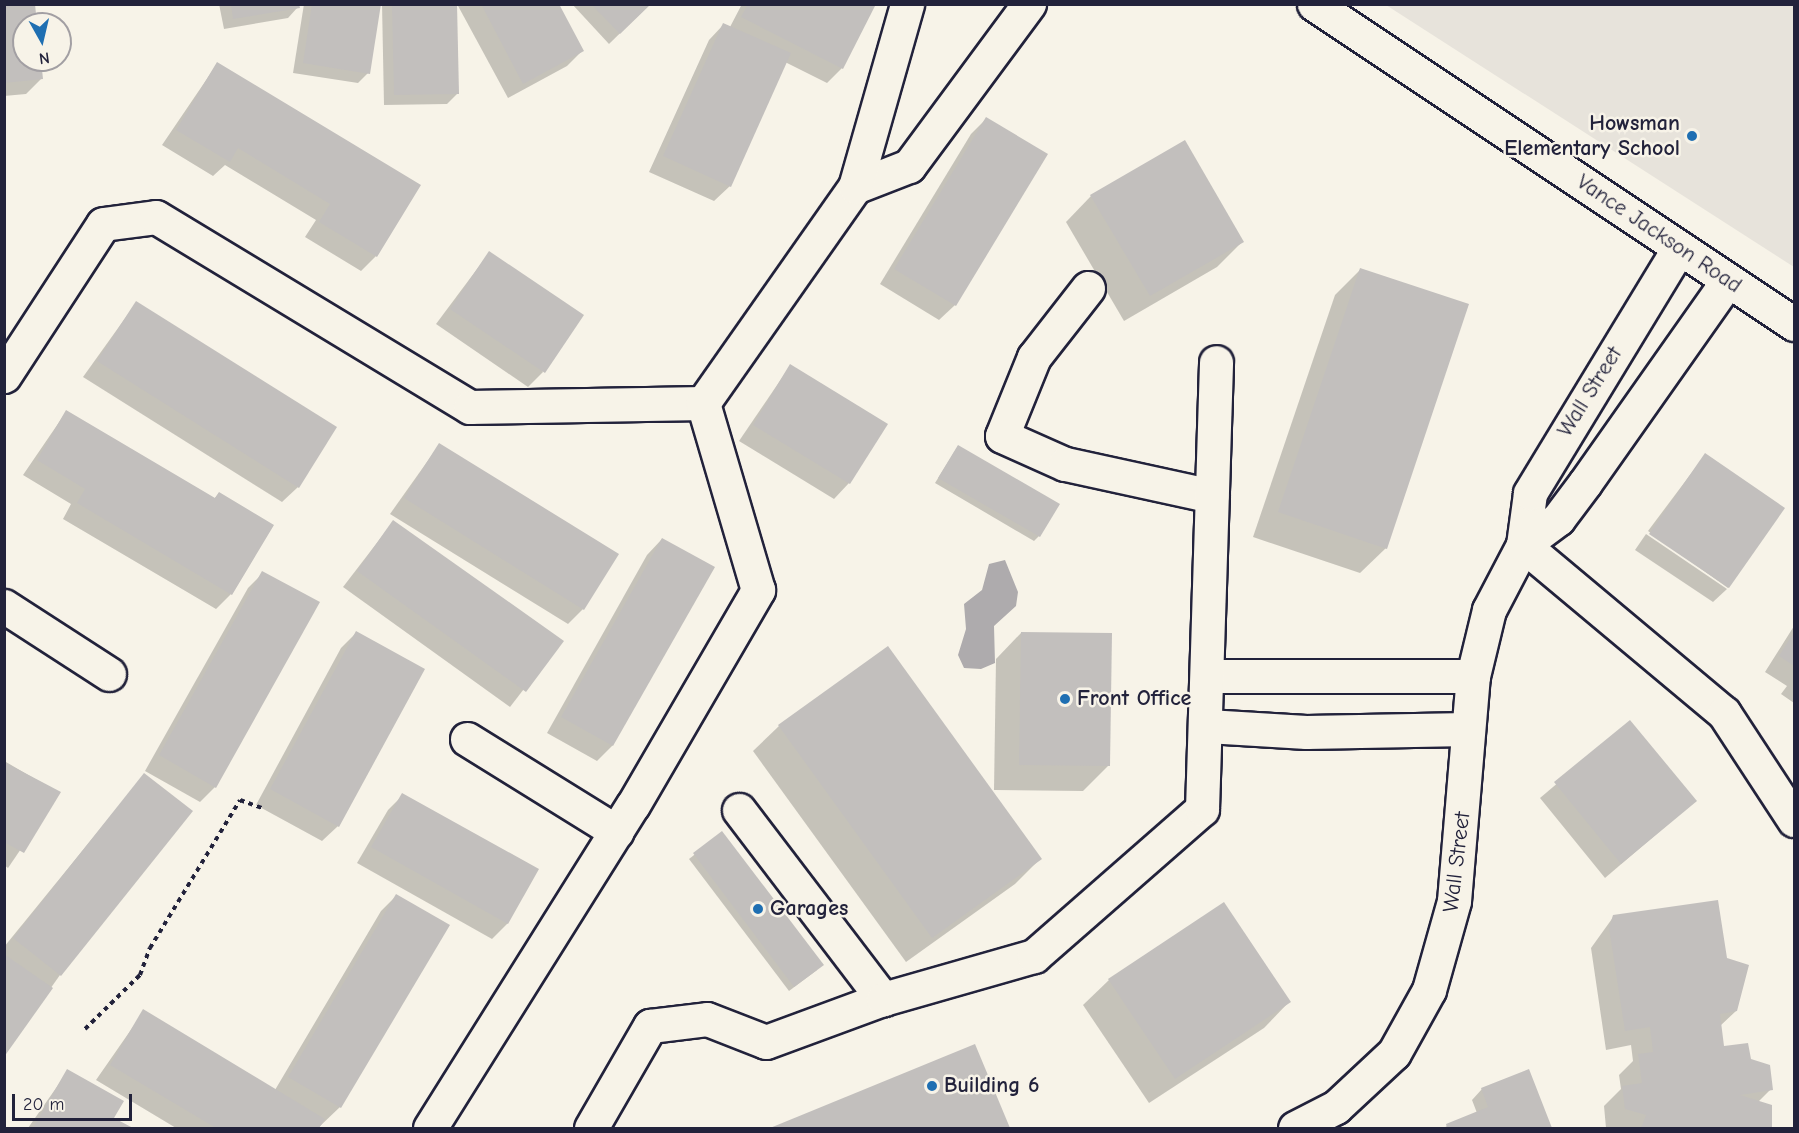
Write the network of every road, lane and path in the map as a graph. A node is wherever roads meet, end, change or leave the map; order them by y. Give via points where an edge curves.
1 (907, 4) edge
2 (1029, 4) edge
3 (1314, 4) edge
4 (855, 187) junction
5 (1679, 248) junction
6 (1728, 279) junction
7 (1088, 288) dead end
8 (1794, 324) edge
9 (1216, 362) dead end
10 (4, 375) edge
11 (703, 403) junction
12 (1212, 496) junction
13 (1523, 545) junction
14 (4, 606) edge
15 (109, 674) dead end
16 (1210, 676) junction
17 (1473, 676) junction
18 (1207, 726) junction
19 (1468, 729) junction
20 (467, 739) dead end
21 (262, 808) dead end
22 (739, 810) dead end
23 (1794, 820) edge
24 (617, 832) junction
25 (884, 999) junction
26 (85, 1029) dead end
27 (430, 1128) edge
28 (591, 1128) edge
29 (1295, 1128) edge

1 - 4 street
2 - 4 street via 909,166
3 - 5 street, Vance Jackson Road
4 - 11 street
5 - 6 street, Vance Jackson Road
5 - 13 street, Wall Street via 1530,493
6 - 8 street, Vance Jackson Road
6 - 13 street, Wall Street via 1586,483 1558,519
7 - 12 street via 1034,357 1002,436 1065,464
9 - 12 street
10 - 11 street via 103,224 156,217 470,407
11 - 24 street via 758,590
12 - 16 street
13 - 17 street, Wall Street via 1489,610
13 - 23 street via 1724,713
14 - 15 street
16 - 17 street
16 - 18 street
17 - 19 street, Wall Street
18 - 19 street via 1306,732
18 - 25 street via 1202,809 1034,956
19 - 29 street, Wall Street via 1461,855 1429,990 1394,1053 1336,1107
20 - 24 street
21 - 26 path via 240,800 150,948 140,975
22 - 25 street
24 - 27 street
25 - 28 street via 766,1042 707,1019 650,1026

